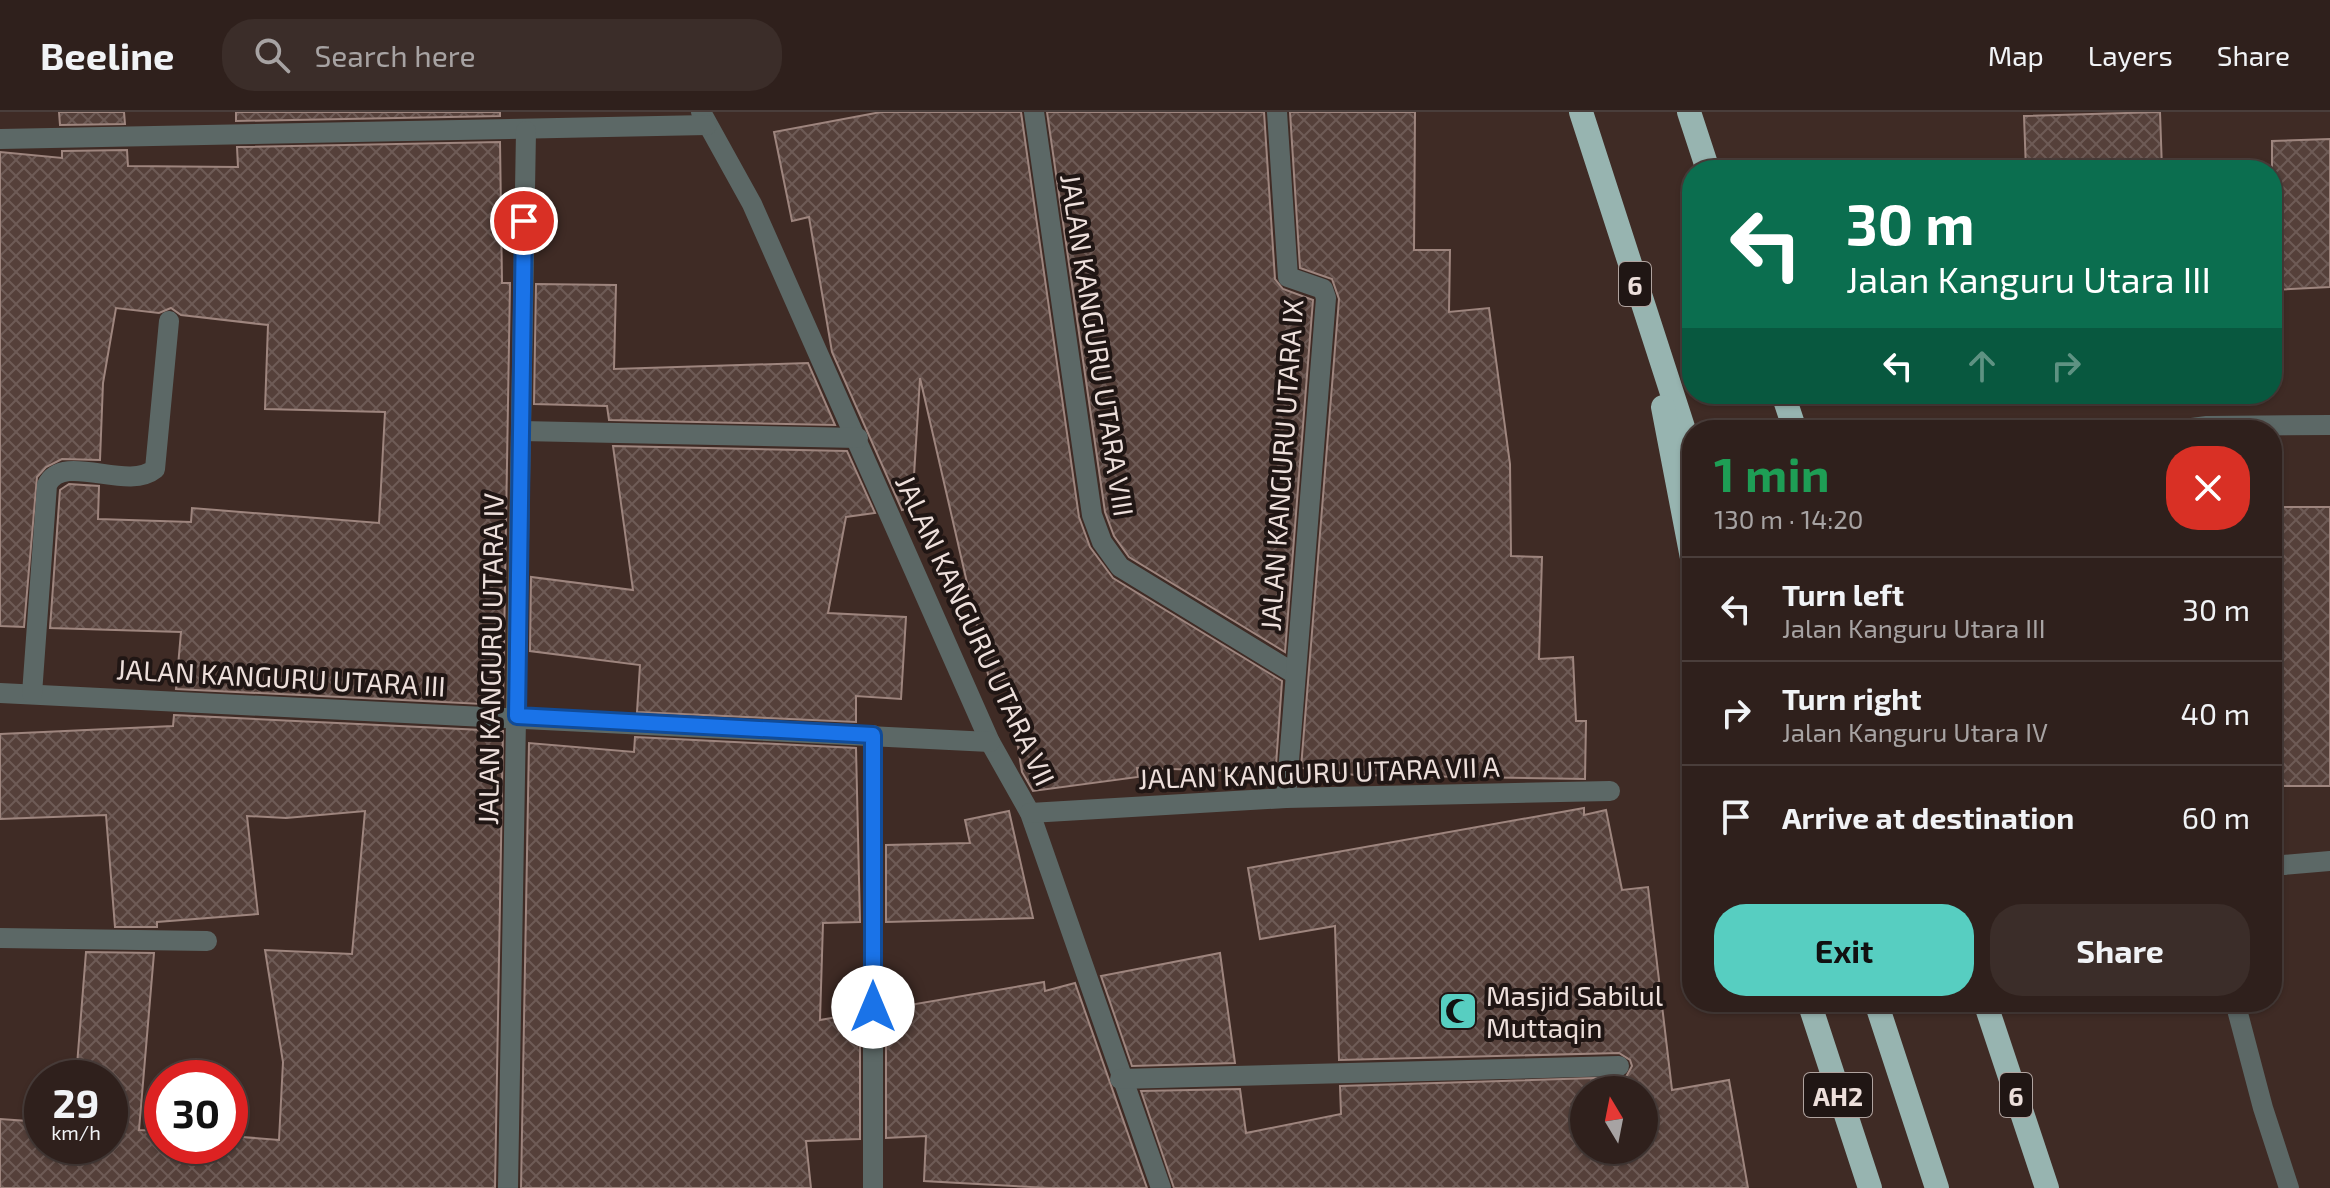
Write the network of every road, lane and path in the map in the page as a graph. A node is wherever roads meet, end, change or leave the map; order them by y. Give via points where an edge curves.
1 (1034, 112) edge
2 (1277, 112) edge
3 (1581, 112) edge
4 (1689, 112) edge
5 (704, 118) edge
6 (526, 131) junction
7 (0, 139) edge
8 (1705, 160) edge
9 (1645, 315) junction
10 (169, 321) dead end
11 (1682, 425) edge
12 (2282, 425) edge
13 (2330, 425) edge
14 (521, 431) junction
15 (858, 438) junction
16 (1682, 506) edge
17 (1295, 674) junction
18 (0, 693) edge
19 (32, 694) junction
20 (517, 716) junction
21 (873, 735) junction
22 (990, 742) junction
23 (1610, 791) dead end
24 (1286, 798) junction
25 (1030, 813) junction
26 (2330, 861) edge
27 (2282, 865) edge
28 (0, 938) edge
29 (207, 941) dead end
30 (1812, 1012) edge
31 (1879, 1012) edge
32 (1988, 1012) edge
33 (2238, 1012) edge
34 (1619, 1066) dead end
35 (1120, 1079) junction
36 (508, 1188) edge
37 (873, 1188) edge
38 (1161, 1188) edge
39 (1870, 1188) edge
40 (1937, 1188) edge
41 (2047, 1188) edge
42 (2289, 1188) edge

1 - 17 street, JALAN KANGURU UTARA VIII via 1092,515 1102,542 1120,567
2 - 17 street, JALAN KANGURU UTARA IX via 1288,277 1323,289 1326,298
3 - 9 highway, 6
4 - 8 highway
5 - 6 street
5 - 15 street, JALAN KANGURU UTARA VII via 752,204
6 - 7 street
6 - 14 street, JALAN KANGURU UTARA IV
9 - 11 highway, 6
9 - 16 highway
10 - 19 street via 155,469 140,478 68,470 47,485
12 - 13 street
14 - 15 street
14 - 20 street, JALAN KANGURU UTARA IV
15 - 22 street, JALAN KANGURU UTARA VII
17 - 24 street, JALAN KANGURU UTARA IX
18 - 19 street, JALAN KANGURU UTARA III
19 - 20 street, JALAN KANGURU UTARA III
20 - 21 street, JALAN KANGURU UTARA III
20 - 36 street, JALAN KANGURU UTARA IV
21 - 22 street, JALAN KANGURU UTARA III
21 - 37 street
22 - 25 street, JALAN KANGURU UTARA VII
23 - 24 street, JALAN KANGURU UTARA VII A
24 - 25 street, JALAN KANGURU UTARA VII A
25 - 35 street, JALAN KANGURU UTARA VII
26 - 27 street
28 - 29 street
30 - 39 highway, AH2
31 - 40 highway
32 - 41 highway, 6
33 - 42 street
34 - 35 street
35 - 38 street, JALAN KANGURU UTARA VII

